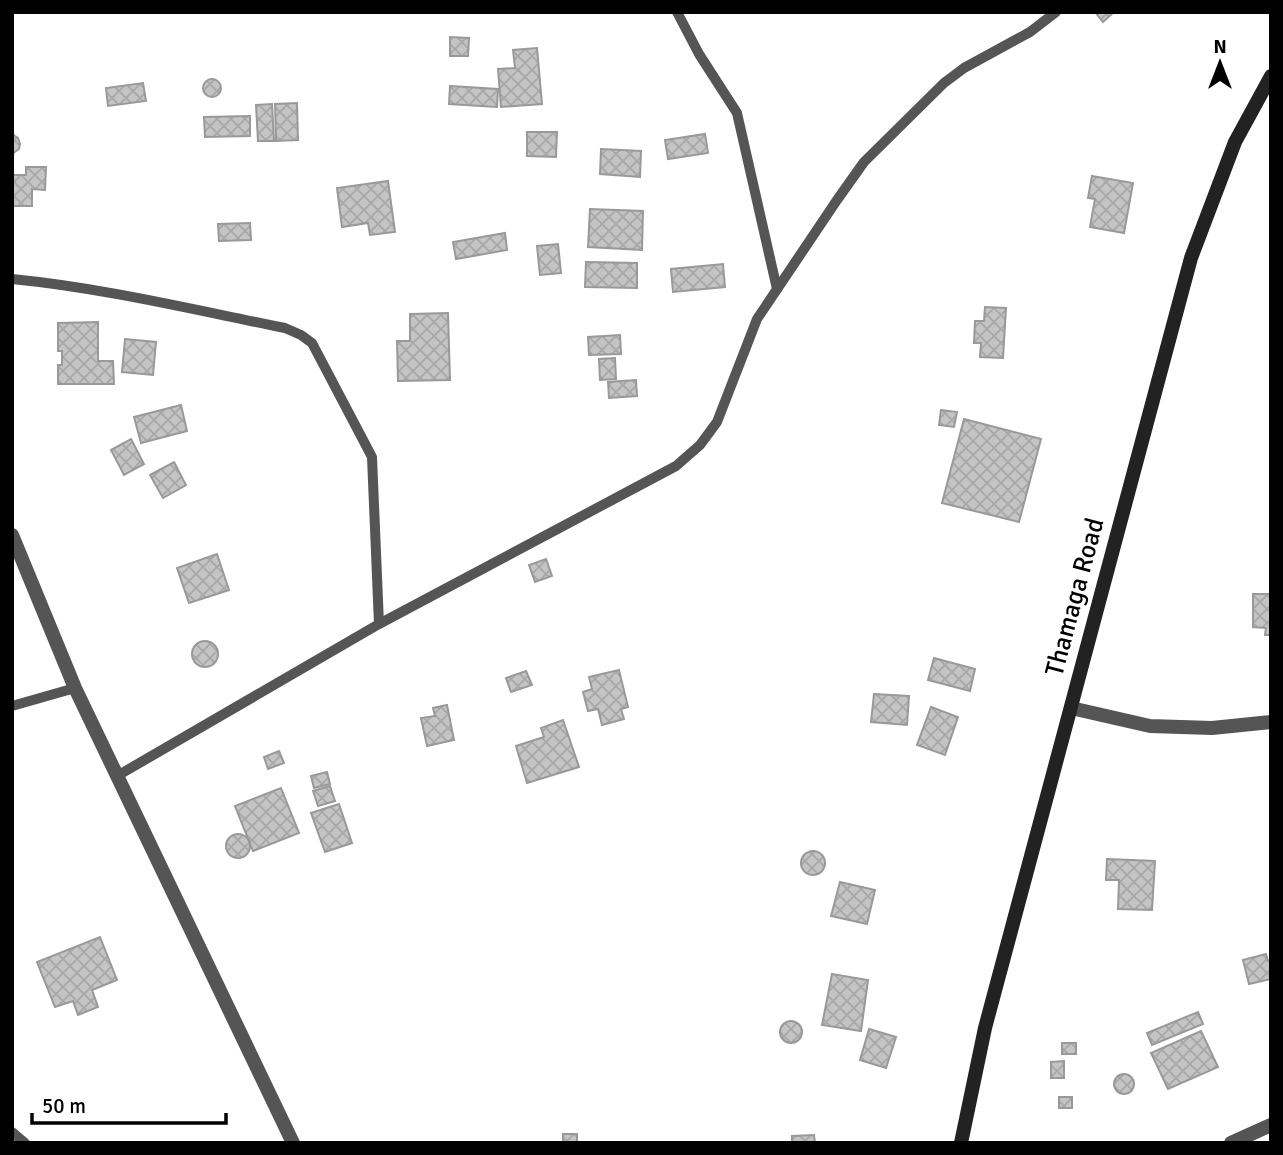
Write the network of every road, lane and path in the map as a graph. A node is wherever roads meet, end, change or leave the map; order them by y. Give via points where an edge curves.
1 (677, 12) edge
2 (1056, 12) edge
3 (1271, 76) edge
4 (12, 279) edge
5 (777, 289) junction
6 (12, 535) edge
7 (379, 624) junction
8 (75, 688) junction
9 (12, 706) edge
10 (1071, 708) junction
11 (1271, 722) edge
12 (117, 776) junction
13 (1271, 1125) edge
14 (12, 1132) edge
15 (25, 1143) edge
16 (293, 1143) edge
17 (961, 1143) edge
18 (1231, 1143) edge

1 - 5 lane via 737,113
2 - 5 lane via 944,83 864,162
3 - 10 main road, Thamaga Road via 1234,142 1191,258
4 - 7 lane via 285,328 312,343 372,457
5 - 7 lane via 757,319 717,422 676,466
6 - 8 street
7 - 12 lane
8 - 9 lane
8 - 12 street
10 - 11 street via 1150,726 1212,728
10 - 17 main road, Thamaga Road via 985,1028
12 - 16 street
13 - 18 street
14 - 15 lane

